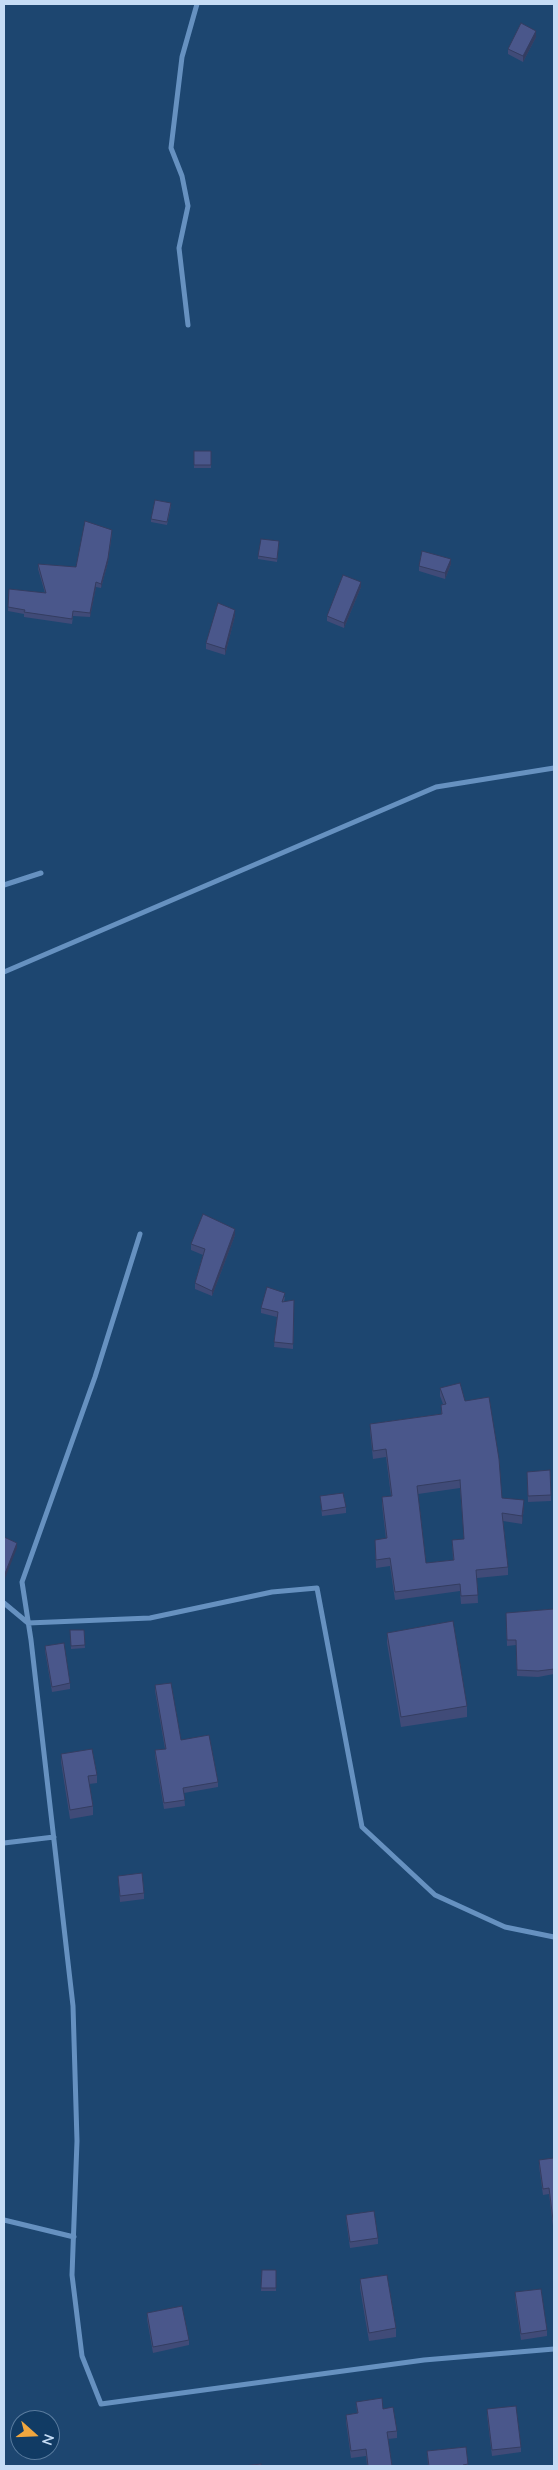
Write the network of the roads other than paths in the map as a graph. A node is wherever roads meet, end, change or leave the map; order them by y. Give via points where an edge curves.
1 (197, 4) edge
2 (188, 325) dead end
3 (554, 768) edge
4 (40, 873) dead end
5 (4, 885) edge
6 (4, 972) edge
7 (140, 1234) dead end
8 (4, 1604) edge
9 (28, 1623) junction
10 (54, 1837) junction
11 (4, 1843) edge
12 (554, 1937) edge
13 (4, 2220) edge
14 (74, 2237) junction
15 (554, 2349) edge

1 - 2 street via 182,57 171,148 182,176 188,206 179,248
3 - 6 street via 436,787
4 - 5 street
7 - 9 street via 95,1377 22,1582
8 - 9 street
9 - 10 street
9 - 12 street via 150,1618 272,1592 318,1588 362,1827 435,1895 505,1927
10 - 11 street
10 - 14 street via 73,2006 77,2141
13 - 14 street
14 - 15 street via 72,2275 82,2356 101,2404 424,2360

